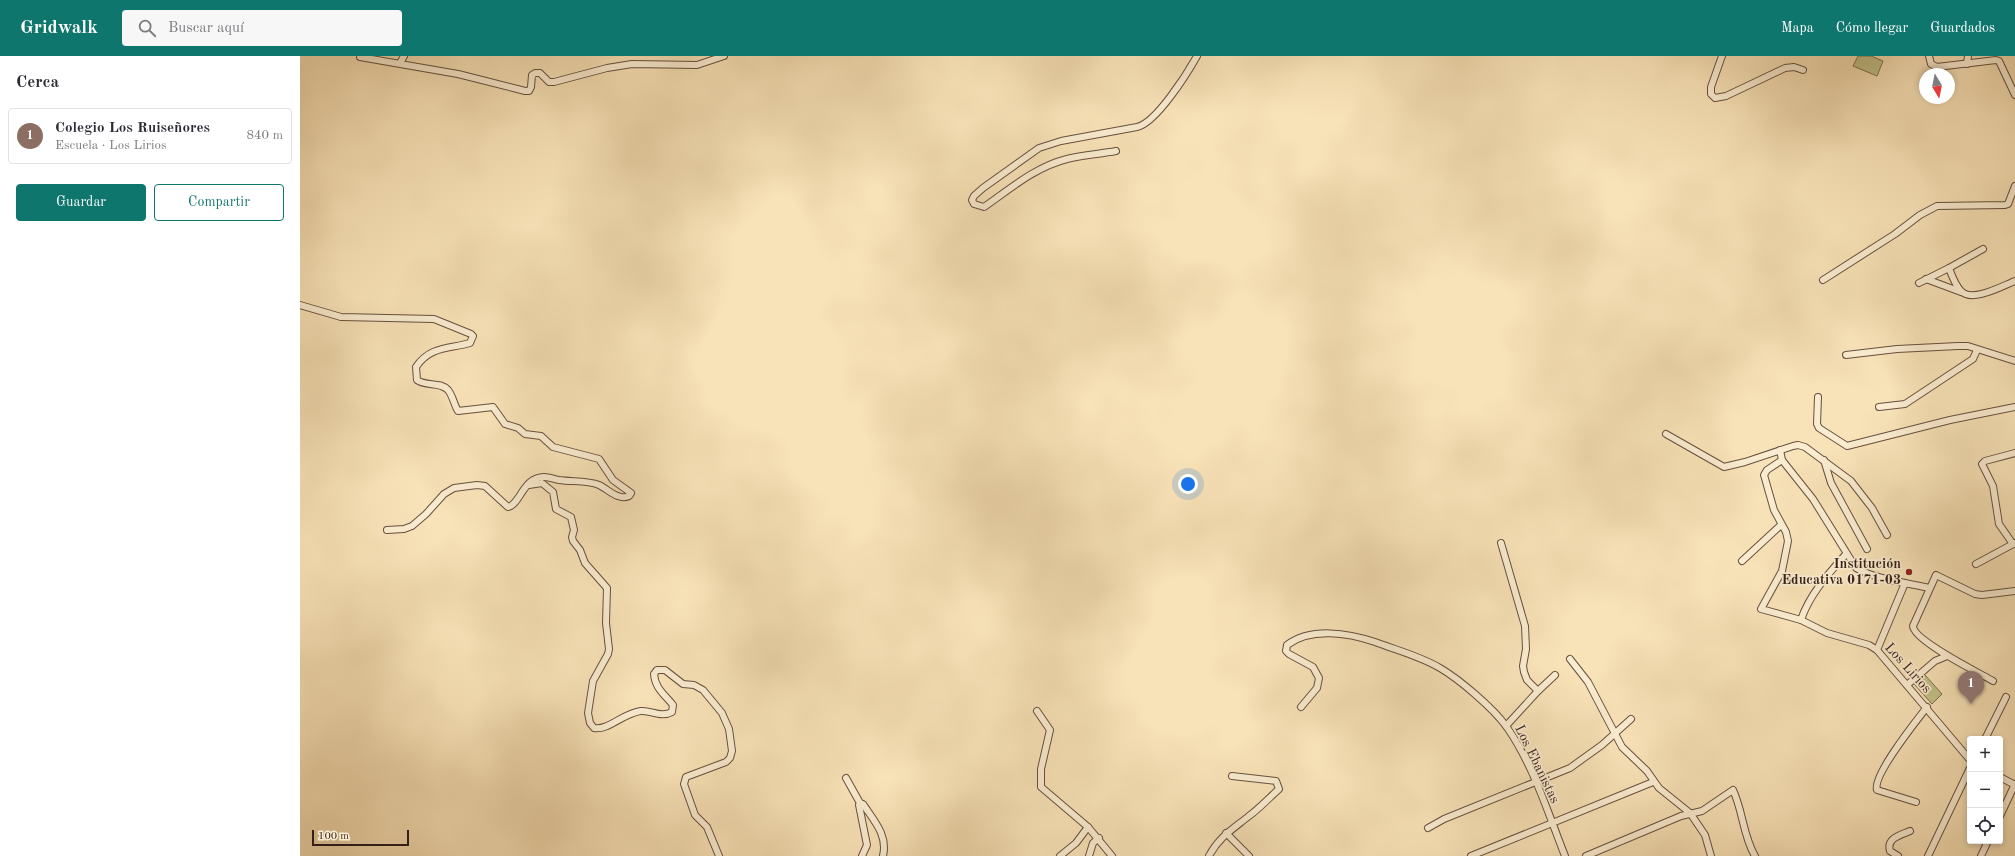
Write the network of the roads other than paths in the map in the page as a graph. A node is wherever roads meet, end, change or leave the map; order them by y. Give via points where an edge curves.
1 (404, 56) edge
2 (724, 56) edge
3 (1197, 56) edge
4 (1722, 56) edge
5 (1728, 56) edge
6 (1929, 56) edge
7 (1968, 56) edge
8 (360, 57) dead end
9 (400, 63) junction
10 (1718, 64) junction
11 (1967, 64) junction
12 (1803, 70) dead end
13 (2015, 95) edge
14 (1116, 151) dead end
15 (2015, 186) edge
16 (1983, 249) dead end
17 (1949, 268) junction
18 (1823, 280) dead end
19 (1926, 280) junction
20 (2015, 281) edge
21 (1919, 283) dead end
22 (1962, 292) junction
23 (300, 305) edge
24 (1977, 350) junction
25 (1846, 354) dead end
26 (2015, 361) edge
27 (1818, 397) dead end
28 (1879, 407) dead end
29 (2015, 407) edge
30 (1666, 434) dead end
31 (1780, 450) junction
32 (2014, 455) edge
33 (1782, 460) junction
34 (1824, 460) junction
35 (525, 486) junction
36 (1781, 525) junction
37 (387, 530) dead end
38 (1887, 535) dead end
39 (1501, 543) dead end
40 (2014, 544) edge
41 (1867, 549) dead end
42 (1846, 554) junction
43 (1742, 561) dead end
44 (1976, 564) dead end
45 (1905, 583) junction
46 (1929, 588) junction
47 (2015, 591) edge
48 (1801, 620) junction
49 (1877, 650) junction
50 (1947, 656) junction
51 (1570, 659) dead end
52 (1555, 675) dead end
53 (1993, 681) dead end
54 (1907, 685) junction
55 (1538, 691) junction
56 (2006, 697) dead end
57 (1301, 706) dead end
58 (1927, 707) junction
59 (1037, 711) dead end
60 (1631, 719) dead end
61 (1506, 726) junction
62 (1615, 733) junction
63 (1986, 736) edge
64 (1967, 756) edge
65 (1968, 772) edge
66 (1232, 776) dead end
67 (846, 778) dead end
68 (2003, 779) edge
69 (1535, 782) junction
70 (1653, 782) junction
71 (2015, 785) edge
72 (1916, 802) dead end
73 (860, 803) junction
74 (2003, 810) edge
75 (1690, 813) junction
76 (1552, 822) junction
77 (1088, 827) junction
78 (1428, 828) dead end
79 (1910, 831) dead end
80 (1226, 833) junction
81 (1099, 838) junction
82 (1987, 844) edge
83 (719, 856) edge
84 (862, 856) edge
85 (883, 856) edge
86 (1060, 856) edge
87 (1090, 856) edge
88 (1112, 856) edge
89 (1210, 856) edge
90 (1249, 856) edge
91 (1471, 856) edge
92 (1565, 856) edge
93 (1586, 856) edge
94 (1711, 856) edge
95 (1755, 856) edge
96 (1898, 856) edge
97 (1928, 856) edge
98 (1981, 856) edge

1 - 9 street
2 - 9 street via 697,65 632,64 554,82 549,82 540,73 535,73 532,75 531,88 525,91
3 - 14 street via 1148,123 1060,141 1039,148 983,188 972,200 974,204 984,207 1042,168 1066,159
4 - 10 street
5 - 10 street
6 - 11 street via 1931,64 1937,67
7 - 11 street
8 - 9 street
10 - 12 street via 1711,91 1712,96 1717,98 1785,68
11 - 13 street via 1999,61
15 - 18 street via 2008,204 2005,205 1937,206 1929,209
16 - 17 street
17 - 19 street
17 - 22 street
19 - 21 street
19 - 22 street
20 - 22 street via 1979,295 1971,296
23 - 35 street via 341,318 434,319 471,334 473,336 470,343 441,348 426,355 416,367 418,380 448,390 458,411 493,407 508,426 518,428 528,435 541,436 553,447 599,459 613,480 631,493 624,497 590,483 546,477
24 - 25 street via 1968,346 1958,346
24 - 26 street
24 - 28 street via 1973,359 1906,404
27 - 29 street via 1819,428 1847,446 1950,420
30 - 31 street via 1724,467
31 - 33 street
31 - 34 street via 1798,445
32 - 40 street via 1982,463 1993,486 1999,524
33 - 36 street via 1764,475
33 - 42 street via 1813,499
34 - 38 street via 1851,481 1872,508
34 - 41 street via 1831,483
35 - 37 street via 514,504 508,506 485,486 454,488 444,494 412,526 404,530
35 - 83 street via 542,483 554,492 556,509 570,516 572,520 572,541 580,550 585,562 607,588 606,623 609,649 593,681 588,713 594,728 600,729 627,714 642,711 663,714 672,712 673,705 654,682 654,674 658,670 665,670 683,684 694,685 703,690 727,720 732,751 730,758 726,762 686,777 684,784 695,815 708,827
36 - 43 street
36 - 48 street, Los Lirios via 1786,532 1787,552 1782,571 1761,609
39 - 55 street via 1525,626 1524,672 1527,680
40 - 44 street
42 - 45 street via 1856,568 1862,571
42 - 48 street via 1831,571
45 - 46 street
45 - 49 street
46 - 47 street via 1936,575 1975,594
46 - 50 street via 1913,629
48 - 49 street, Los Lirios via 1827,633 1869,645
49 - 54 street, Los Lirios
50 - 53 street
50 - 54 street via 1935,661
51 - 62 street via 1588,682
52 - 55 street
54 - 58 street, Los Lirios
55 - 61 street
56 - 63 street
57 - 61 street, Los Ebanistas via 1317,688 1319,678 1313,667 1286,651 1287,645 1310,635 1344,634 1361,637 1440,668 1490,708
58 - 64 street, Los Lirios
58 - 72 street via 1876,784 1877,790
59 - 77 street via 1050,730 1040,772 1041,787
60 - 62 street
61 - 69 street, Los Ebanistas
62 - 69 street via 1580,762
62 - 70 street via 1622,747 1647,771
65 - 97 street
66 - 80 street via 1276,781 1279,788 1260,807
67 - 73 street
68 - 71 street
69 - 76 street, Los Ebanistas
69 - 78 street
70 - 75 street
70 - 76 street
71 - 74 street
73 - 84 street via 858,805 867,845
73 - 85 street via 883,833
75 - 93 street
75 - 94 street via 1705,835
75 - 95 street via 1705,809 1733,790
76 - 91 street
76 - 92 street, Los Ebanistas
77 - 81 street
77 - 86 street via 1076,843
79 - 96 street via 1892,839 1890,843 1890,851
80 - 89 street
80 - 90 street
81 - 87 street via 1093,843
81 - 88 street
82 - 98 street

